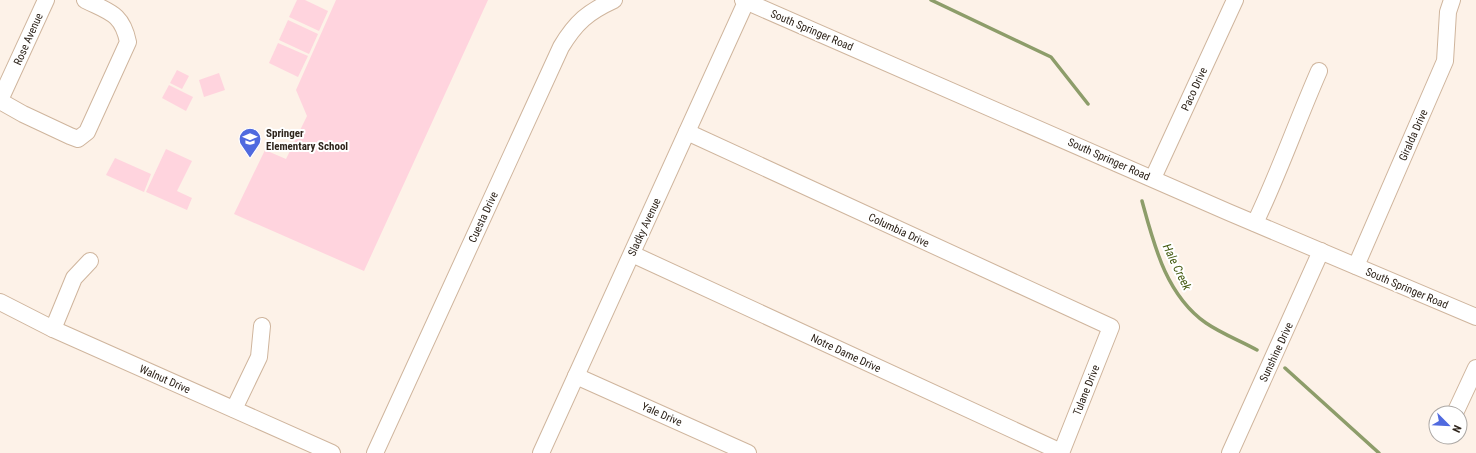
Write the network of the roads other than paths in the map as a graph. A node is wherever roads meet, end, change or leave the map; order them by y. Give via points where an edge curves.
1 (85, 0) edge
2 (600, 0) edge
3 (614, 0) edge
4 (1235, 0) edge
5 (1452, 0) edge
6 (41, 1) edge
7 (744, 1) edge
8 (586, 15) junction
9 (1319, 71) dead end
10 (0, 101) edge
11 (687, 132) junction
12 (1154, 178) junction
13 (1255, 223) junction
14 (1321, 251) junction
15 (632, 254) junction
16 (90, 261) dead end
17 (1356, 266) junction
18 (0, 302) edge
19 (1476, 317) edge
20 (262, 326) dead end
21 (1112, 327) joint
22 (53, 329) junction
23 (1476, 368) edge
24 (576, 376) junction
25 (1459, 405) edge
26 (234, 409) junction
27 (332, 453) edge
28 (375, 453) edge
29 (541, 453) edge
30 (748, 453) edge
31 (1061, 453) edge
32 (1230, 453) edge

1 - 10 street via 112,12 120,19 128,42 87,132 78,139
2 - 8 street
3 - 8 street, Cuesta Drive
4 - 12 street, Paco Drive
5 - 17 street, Giralda Drive via 1448,12 1445,60
6 - 10 street, Rose Avenue
7 - 11 street, Sladky Avenue
7 - 12 street, South Springer Road
8 - 28 street, Cuesta Drive via 572,29 561,47
9 - 13 street via 1273,186
11 - 15 street, Sladky Avenue
11 - 21 street, Columbia Drive
12 - 13 street, South Springer Road
13 - 14 street, South Springer Road
14 - 17 street, South Springer Road
14 - 32 street, Sunshine Drive
15 - 24 street, Sladky Avenue
15 - 31 street, Notre Dame Drive
16 - 22 street via 74,278
17 - 19 street, South Springer Road
18 - 22 street, Walnut Drive
20 - 26 street via 259,357
21 - 31 street, Tulane Drive
22 - 26 street, Walnut Drive
23 - 25 street
24 - 29 street, Sladky Avenue
24 - 30 street, Yale Drive
26 - 27 street, Walnut Drive

